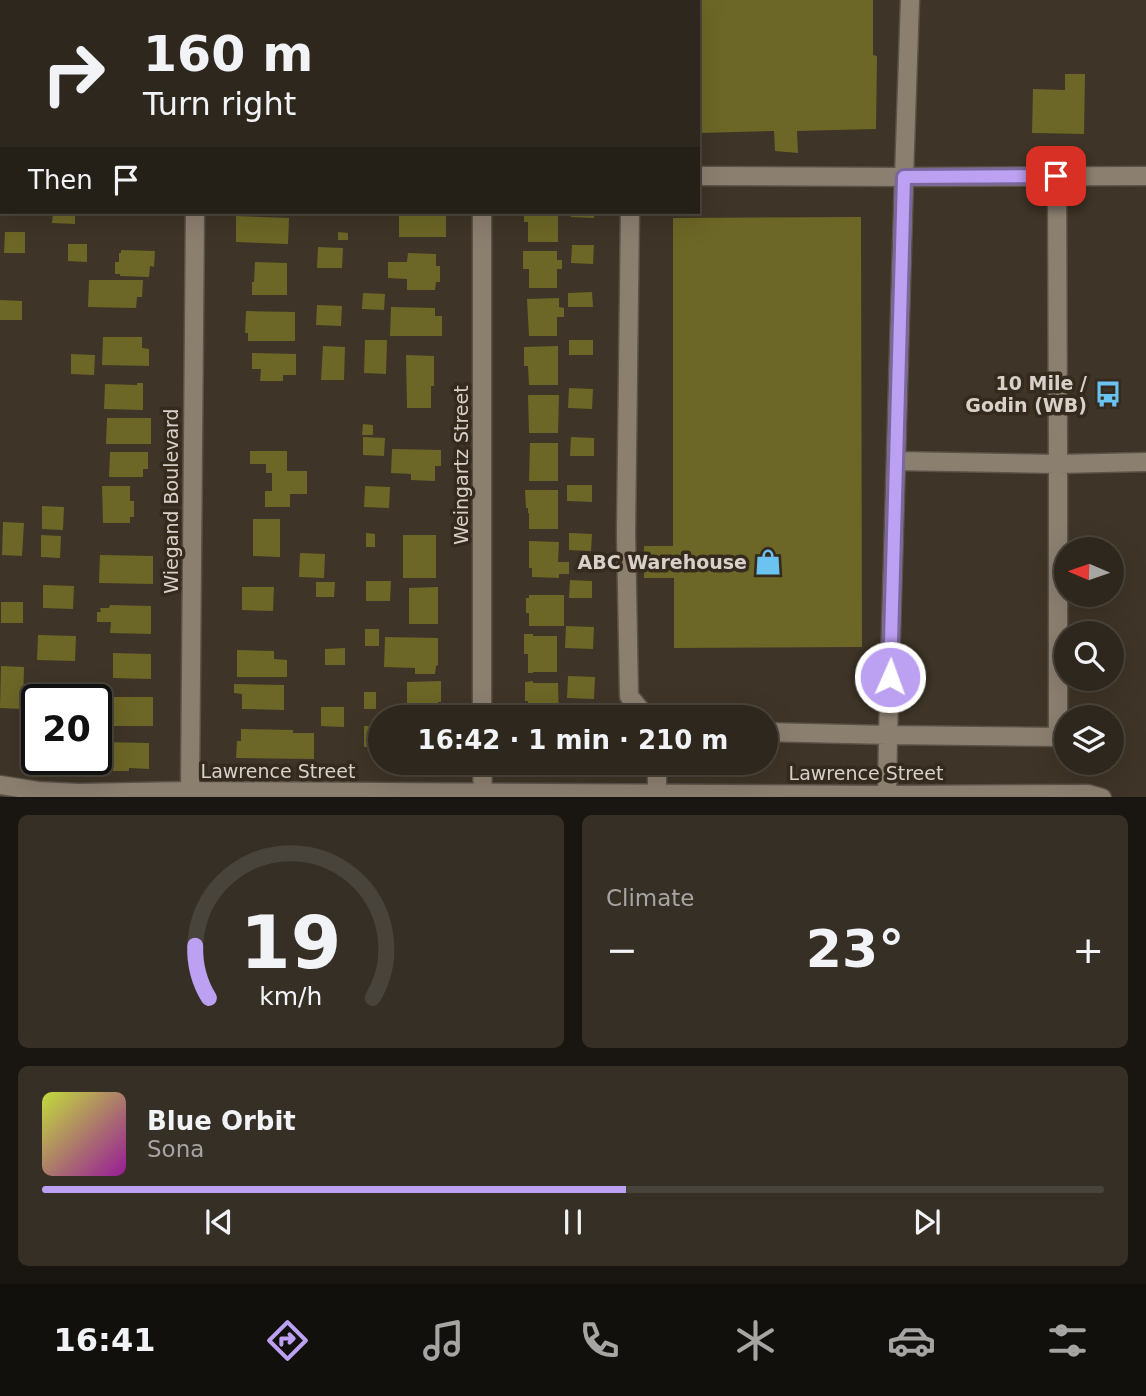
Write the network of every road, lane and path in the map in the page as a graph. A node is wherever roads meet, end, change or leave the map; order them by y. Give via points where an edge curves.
1 (910, 0) edge
2 (700, 176) edge
3 (1056, 176) junction
4 (1146, 176) edge
5 (904, 177) junction
6 (195, 214) edge
7 (482, 214) edge
8 (630, 214) edge
9 (896, 461) junction
10 (1146, 462) edge
11 (1058, 464) junction
12 (482, 705) edge
13 (636, 705) edge
14 (778, 732) edge
15 (888, 734) junction
16 (482, 775) edge
17 (657, 775) edge
18 (0, 785) edge
19 (190, 791) junction
20 (156, 794) edge
21 (657, 794) junction
22 (483, 795) edge
23 (887, 796) edge
24 (1102, 797) edge

1 - 5 street
2 - 5 street
3 - 4 street
3 - 5 street
3 - 11 street
5 - 9 street
6 - 19 street, Wiegand Boulevard
7 - 12 street, Weingartz Street
8 - 13 street via 626,533 629,696
9 - 11 street
9 - 15 street
10 - 11 street
11 - 15 street via 1058,737
14 - 15 street
15 - 23 street
16 - 22 street
17 - 21 street
18 - 20 street, Lawrence Street via 38,791
19 - 20 street, Lawrence Street
19 - 22 street, Lawrence Street
21 - 22 street, Lawrence Street
21 - 23 street, Lawrence Street
23 - 24 street, Lawrence Street

